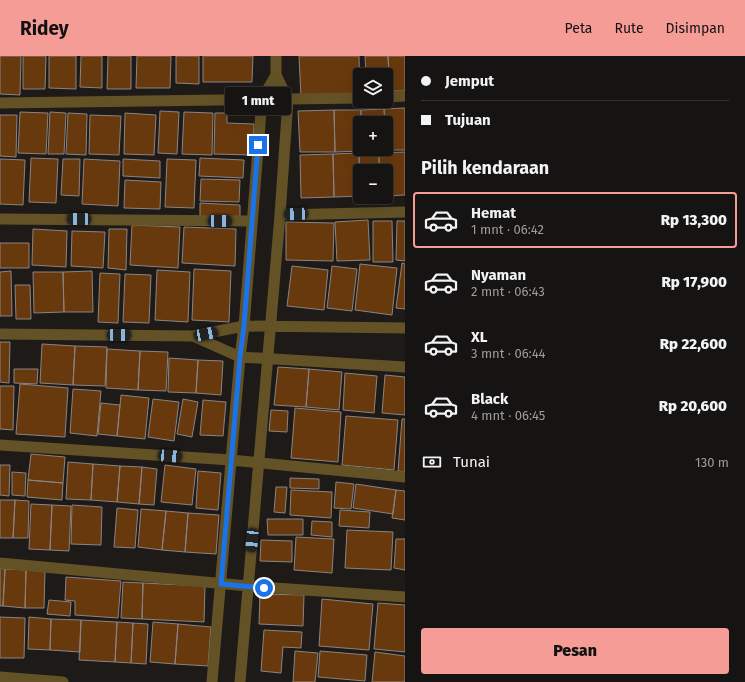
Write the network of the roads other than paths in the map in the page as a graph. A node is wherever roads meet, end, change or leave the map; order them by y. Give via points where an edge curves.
1 (276, 56) edge
2 (276, 75) junction
3 (405, 96) edge
4 (393, 97) edge
5 (353, 98) edge
6 (262, 99) junction
7 (288, 100) junction
8 (0, 103) edge
9 (405, 212) edge
10 (280, 215) junction
11 (0, 218) edge
12 (252, 221) junction
13 (244, 326) junction
14 (270, 326) junction
15 (405, 328) edge
16 (0, 334) edge
17 (193, 336) junction
18 (240, 357) junction
19 (268, 360) junction
20 (405, 367) edge
21 (0, 445) edge
22 (231, 460) junction
23 (258, 463) junction
24 (405, 477) edge
25 (0, 563) edge
26 (221, 584) junction
27 (248, 586) junction
28 (405, 597) edge
29 (0, 677) edge
30 (63, 682) edge
31 (212, 682) edge
32 (240, 682) edge

1 - 2 street
2 - 6 street
2 - 7 street
3 - 4 street
5 - 7 street
6 - 7 street
6 - 8 street
6 - 12 street
7 - 10 street
9 - 10 street
10 - 14 street
11 - 12 street
12 - 13 street
13 - 14 street
13 - 17 street
13 - 18 street
14 - 15 street
14 - 19 street
16 - 17 street
17 - 18 street
18 - 19 street
18 - 22 street
19 - 20 street
19 - 23 street
21 - 22 street
22 - 23 street
22 - 26 street
23 - 24 street
23 - 27 street
25 - 26 street
26 - 27 street
26 - 31 street
27 - 28 street
27 - 32 street
29 - 30 street

